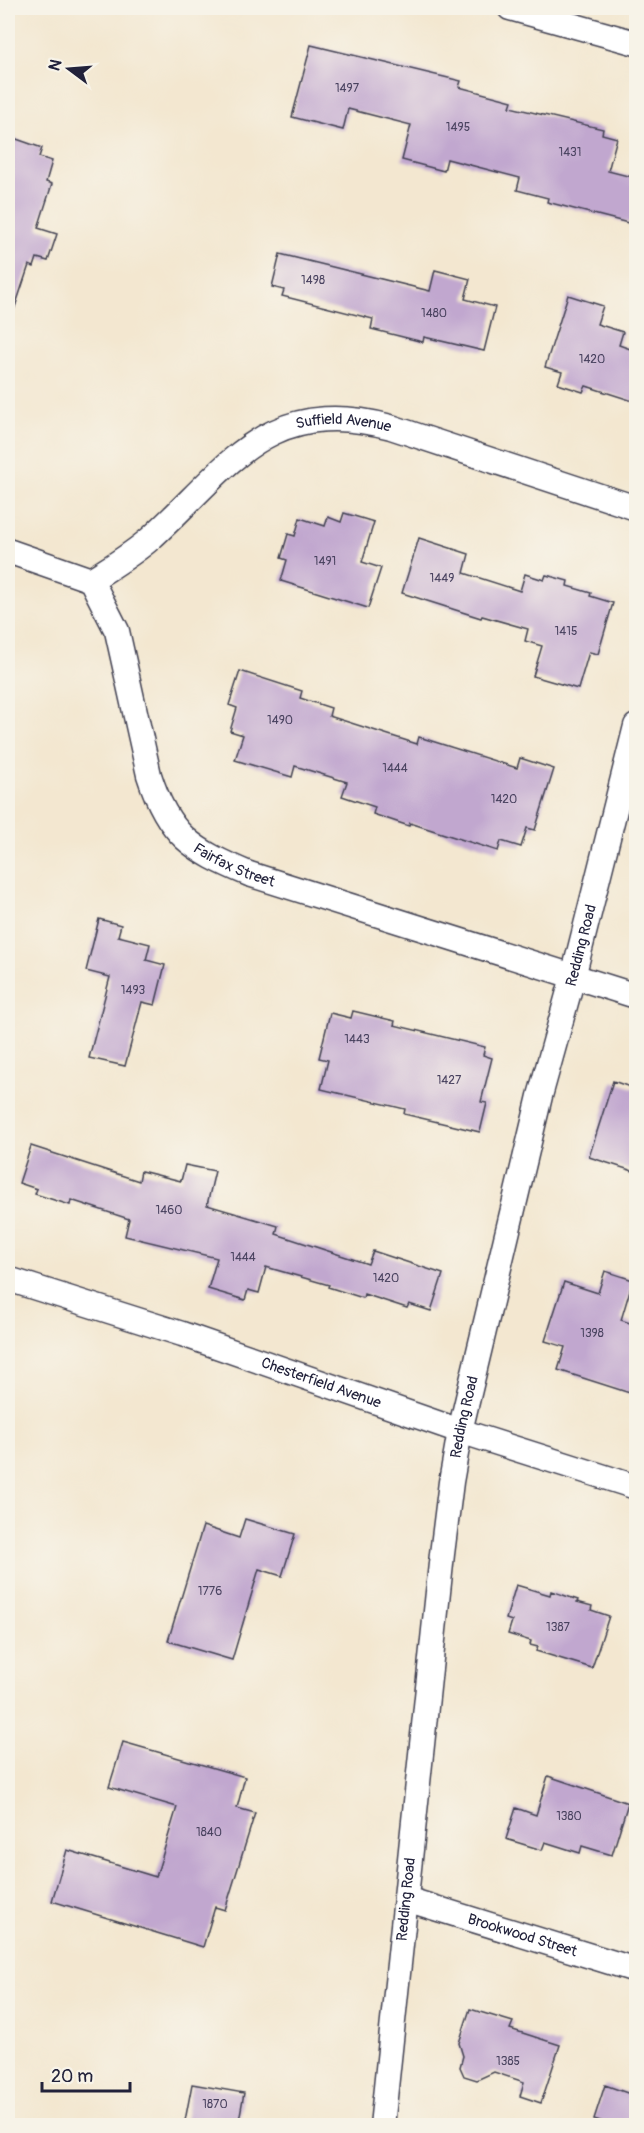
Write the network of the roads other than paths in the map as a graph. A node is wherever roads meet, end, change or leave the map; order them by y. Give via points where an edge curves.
1 (510, 8) edge
2 (636, 43) edge
3 (636, 508) edge
4 (8, 551) edge
5 (91, 580) junction
6 (636, 726) edge
7 (573, 976) junction
8 (636, 996) edge
9 (8, 1279) edge
10 (460, 1431) junction
11 (636, 1486) edge
12 (406, 1899) junction
13 (636, 1970) edge
14 (382, 2126) edge

1 - 2 street
3 - 5 street, Suffield Avenue via 391,427 343,418 317,420 267,434 244,449 149,540
4 - 5 street
5 - 7 street, Fairfax Street via 117,631 155,795 185,839 213,858 249,874
6 - 7 street, Redding Road
7 - 8 street, Fairfax Street
7 - 10 street, Redding Road via 540,1096
9 - 10 street, Chesterfield Avenue via 182,1334
10 - 11 street, Chesterfield Avenue
10 - 12 street, Redding Road
12 - 13 street, Brookwood Street
12 - 14 street, Redding Road

